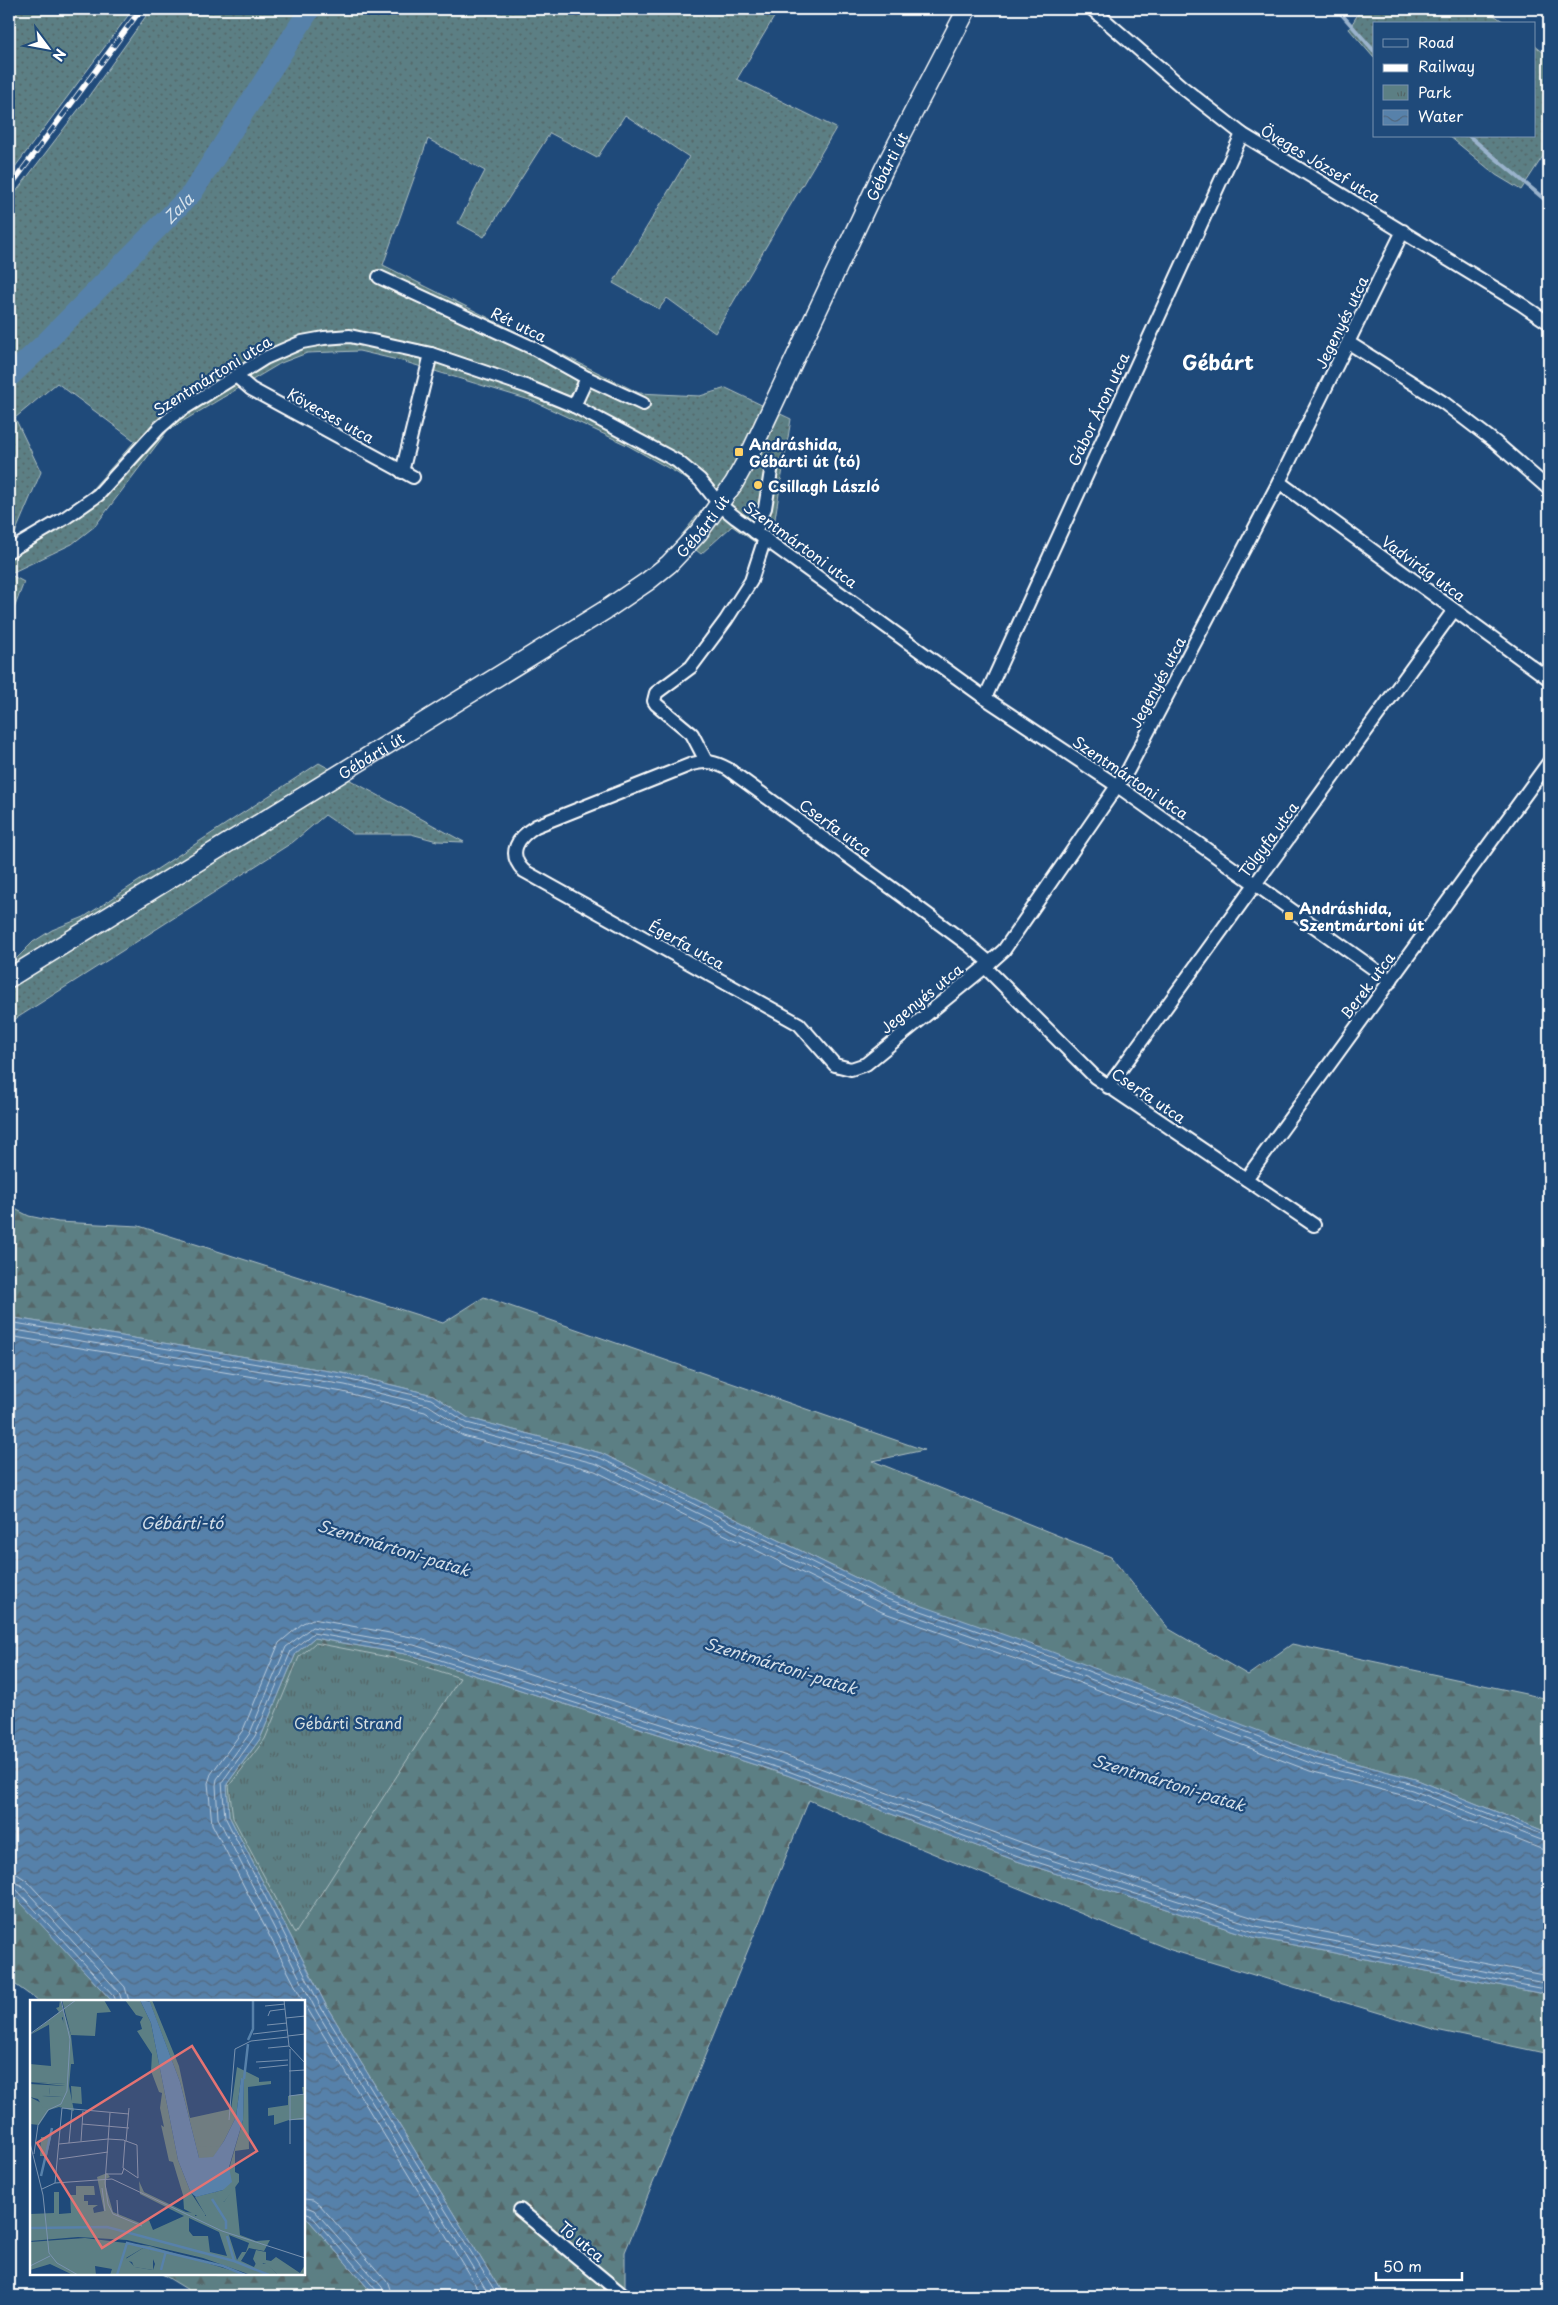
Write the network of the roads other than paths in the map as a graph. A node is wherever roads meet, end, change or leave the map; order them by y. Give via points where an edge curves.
1 (967, 9) edge
2 (1092, 9) edge
3 (1242, 134) junction
4 (1404, 231) junction
5 (379, 277) dead end
6 (1549, 324) edge
7 (1349, 344) junction
8 (431, 354) junction
9 (236, 376) junction
10 (588, 378) junction
11 (643, 404) dead end
12 (574, 406) junction
13 (772, 465) dead end
14 (1279, 482) junction
15 (1549, 489) edge
16 (720, 505) junction
17 (760, 535) junction
18 (9, 551) edge
19 (1454, 610) junction
20 (1549, 679) edge
21 (984, 698) junction
22 (706, 761) junction
23 (1549, 762) edge
24 (1119, 787) junction
25 (1256, 883) junction
26 (988, 965) junction
27 (9, 978) edge
28 (1391, 981) junction
29 (843, 1069) joint
30 (1108, 1087) junction
31 (1246, 1179) junction
32 (1314, 1225) dead end
33 (520, 2210) dead end
34 (624, 2296) edge

1 - 16 main road, Gébárti út via 884,169 750,454
2 - 3 street, Öveges József utca
3 - 4 street, Öveges József utca
3 - 21 street, Gábor Áron utca
4 - 6 street, Öveges József utca
4 - 7 street, Jegenyés utca
5 - 10 street, Rét utca via 534,348
7 - 14 street, Jegenyés utca
7 - 15 street via 1452,408
8 - 9 street, Szentmártoni utca via 350,336 324,338 288,348
8 - 9 street, Kövecses utca via 407,475 251,389
8 - 12 street, Szentmártoni utca
9 - 18 street, Szentmártoni utca via 175,414 103,489 80,508
10 - 11 street, Rét utca
10 - 12 street
12 - 16 street, Szentmártoni utca via 677,461 700,480
13 - 17 street
14 - 19 street, Vadvirág utca
14 - 24 street, Jegenyés utca
16 - 17 street, Szentmártoni utca
16 - 27 main road, Gébárti út via 674,559 636,590
17 - 21 street, Szentmártoni utca
17 - 22 street via 750,581 726,620 691,667 654,697 656,704 692,734
19 - 20 street, Vadvirág utca
19 - 25 street, Tölgyfa utca
21 - 24 street, Szentmártoni utca
22 - 26 street, Cserfa utca via 728,769 947,929
22 - 29 street, Égerfa utca via 536,826 521,837 514,852 519,866 531,876 799,1024 830,1061
23 - 28 street, Berek utca
24 - 25 street, Szentmártoni utca
24 - 26 street, Jegenyés utca via 1012,942
25 - 28 street, Szentmártoni utca
25 - 30 street, Tölgyfa utca
26 - 29 street, Jegenyés utca via 866,1064 860,1068
26 - 30 street, Cserfa utca via 1086,1069
28 - 31 street, Berek utca
30 - 31 street, Cserfa utca
31 - 32 street, Cserfa utca
33 - 34 street, Tó utca

